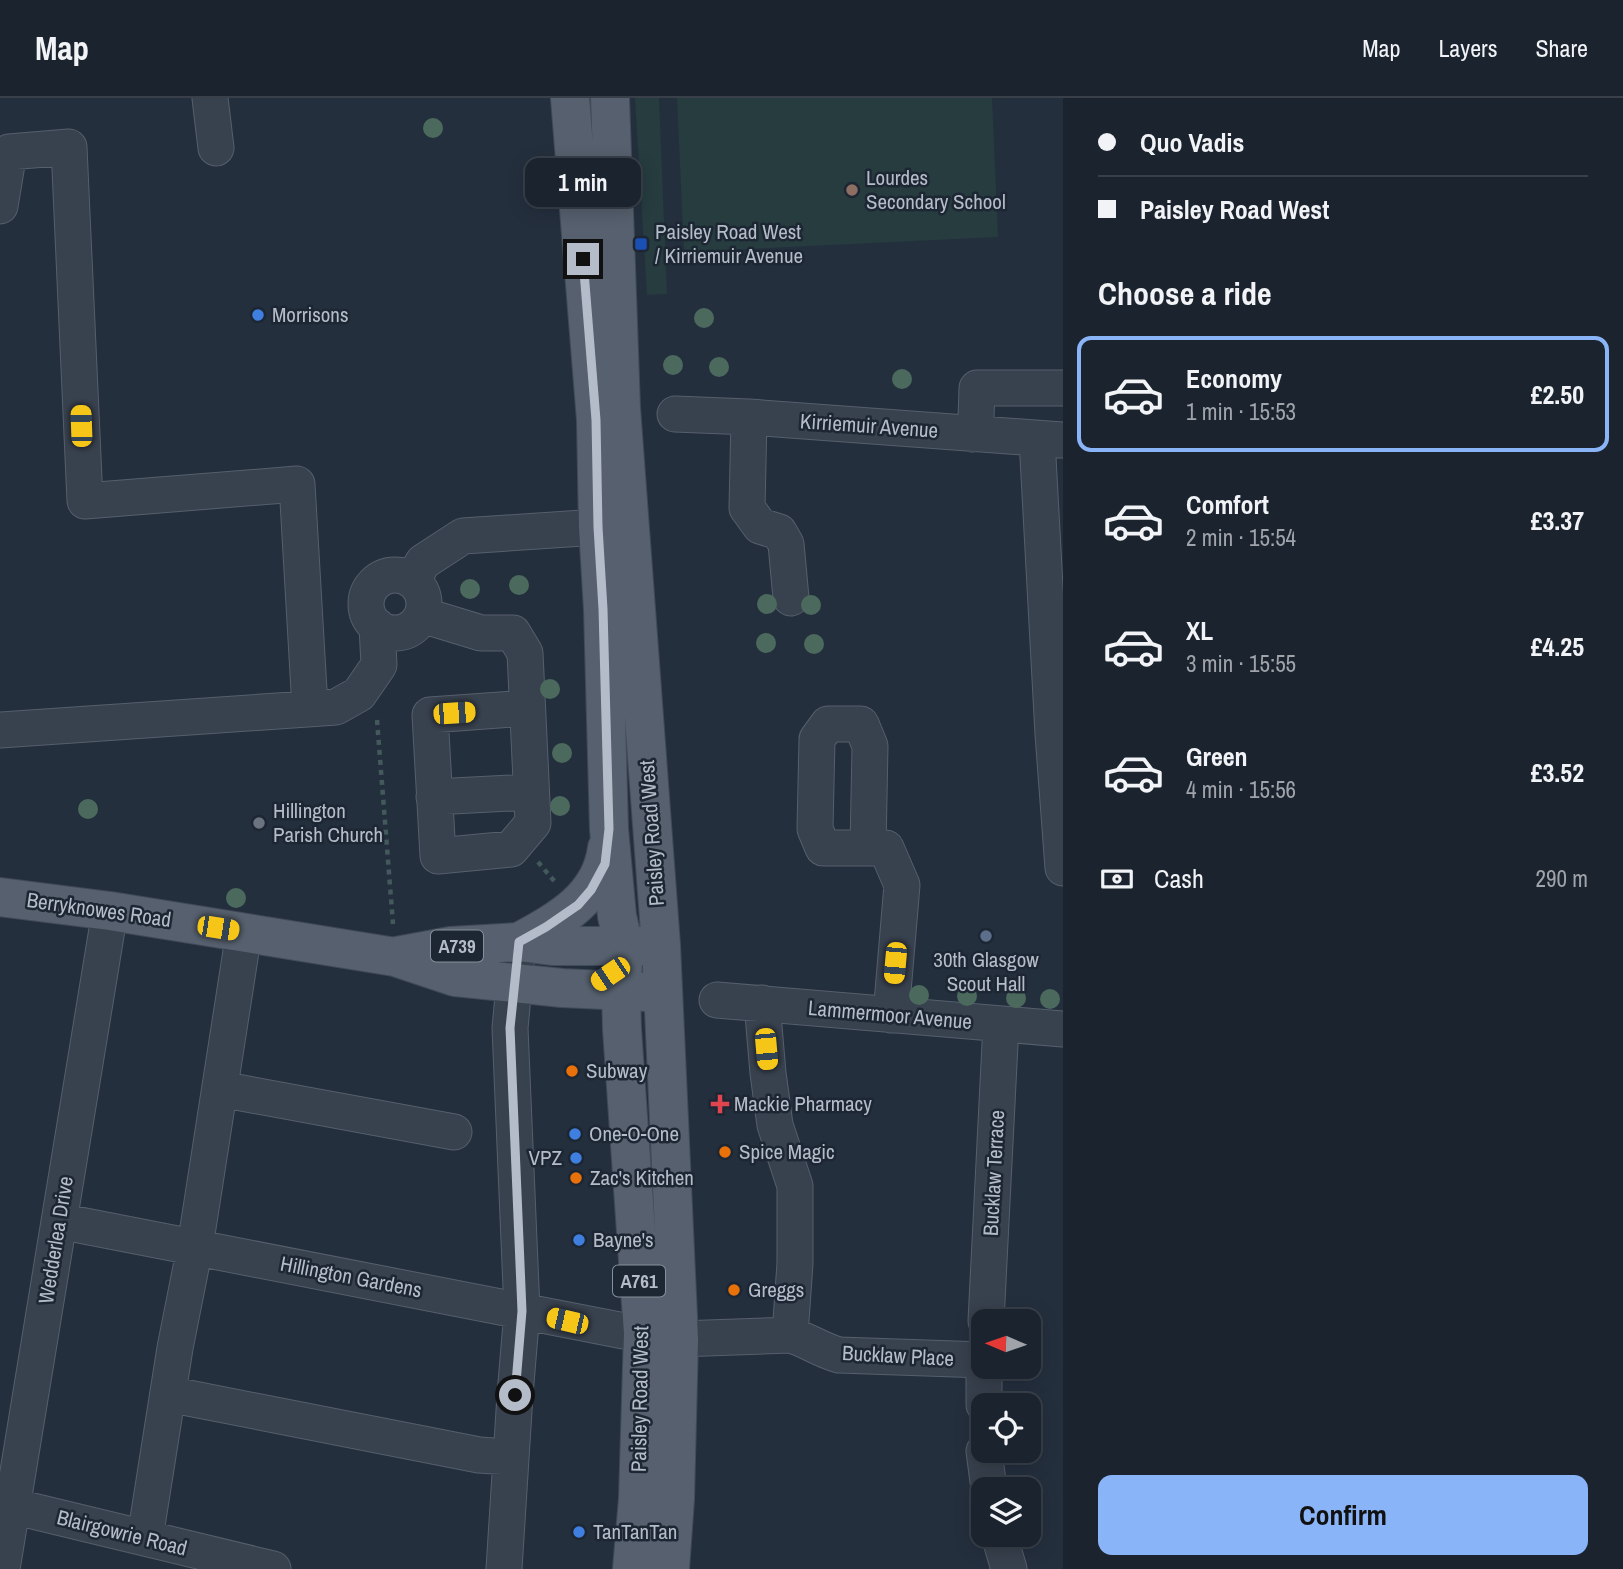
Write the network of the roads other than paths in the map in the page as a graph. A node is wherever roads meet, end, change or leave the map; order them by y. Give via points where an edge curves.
1 (210, 98) edge
2 (570, 98) edge
3 (610, 98) edge
4 (216, 148) dead end
5 (0, 206) edge
6 (1063, 388) edge
7 (675, 414) dead end
8 (748, 417) junction
9 (973, 433) junction
10 (1050, 439) edge
11 (614, 524) junction
12 (413, 580) junction
13 (790, 598) dead end
14 (422, 615) junction
15 (377, 626) junction
16 (310, 708) junction
17 (527, 708) junction
18 (0, 730) edge
19 (1058, 734) edge
20 (531, 792) junction
21 (435, 797) junction
22 (609, 829) junction
23 (868, 848) dead end
24 (1063, 868) edge
25 (3, 897) edge
26 (110, 911) junction
27 (244, 932) junction
28 (519, 942) junction
29 (643, 946) junction
30 (395, 957) junction
31 (514, 984) junction
32 (578, 989) junction
33 (621, 992) junction
34 (663, 993) junction
35 (717, 1000) dead end
36 (762, 1003) junction
37 (891, 1015) junction
38 (1001, 1024) junction
39 (1063, 1028) edge
40 (220, 1089) junction
41 (454, 1132) dead end
42 (59, 1221) junction
43 (195, 1247) junction
44 (987, 1309) edge
45 (522, 1311) junction
46 (661, 1336) junction
47 (801, 1339) junction
48 (971, 1360) edge
49 (168, 1394) junction
50 (511, 1457) junction
51 (12, 1506) junction
52 (145, 1538) junction
53 (1003, 1547) edge
54 (2, 1569) edge
55 (273, 1569) edge
56 (504, 1569) edge
57 (632, 1569) edge
58 (670, 1569) edge
59 (1009, 1569) edge

1 - 4 street
2 - 11 main road, Paisley Road West / A761 via 596,420
3 - 11 main road, Paisley Road West / A761 via 620,387
5 - 16 street via 9,152 69,147 85,501 297,484
6 - 9 street via 977,388
7 - 8 street, Kirriemuir Avenue
8 - 9 street, Kirriemuir Avenue
8 - 13 street via 747,508 760,526 779,532 786,544
9 - 10 street, Kirriemuir Avenue
10 - 19 street
11 - 12 street via 463,536 423,562
11 - 22 main road, Paisley Road West / A761 via 603,623
11 - 29 main road, Paisley Road West / A761 via 633,578 619,615 620,655 636,914
12 - 14 street via 421,590
12 - 15 street via 394,575 376,582 367,609
14 - 15 street via 416,624 397,633
14 - 17 street via 481,633 513,633 525,653
15 - 16 street via 379,665 359,694 337,707
16 - 18 street
17 - 20 street
17 - 21 street via 430,715
19 - 24 street
20 - 21 street
20 - 21 street via 533,823 511,849 438,856
22 - 28 main road via 605,864 591,890 578,905
22 - 29 main road, Paisley Road West / A761 via 617,916
23 - 37 street via 886,848 902,885
25 - 26 main road, Berryknowes Road / A739
26 - 27 main road, Berryknowes Road / A739
26 - 42 street, Wedderlea Drive
27 - 30 main road, Berryknowes Road / A739
27 - 40 street
28 - 29 main road, Berryknowes Road / A739
28 - 30 main road, Berryknowes Road / A739 via 451,946
28 - 31 street
29 - 32 main road via 610,974
29 - 33 main road, Paisley Road West / A761
29 - 34 main road, Paisley Road West / A761
30 - 31 main road, Berryknowes Road / A739 via 455,977
31 - 32 main road, Berryknowes Road / A739
31 - 45 street via 510,1028
32 - 33 main road, Berryknowes Road / A739
33 - 34 main road, Berryknowes Road / A739
33 - 46 main road, Paisley Road West / A761
34 - 46 main road, Paisley Road West / A761
35 - 36 street, Lammermoor Avenue
36 - 37 street, Lammermoor Avenue
36 - 47 street via 775,1125 795,1186
37 - 38 street, Lammermoor Avenue
38 - 39 street, Lammermoor Avenue
38 - 44 street, Bucklaw Terrace
40 - 41 street
40 - 43 street
42 - 43 street, Hillington Gardens
42 - 51 street, Wedderlea Drive
43 - 45 street, Hillington Gardens
43 - 49 street
45 - 46 street, Hillington Gardens
45 - 50 street
46 - 47 street, Bucklaw Place
46 - 57 main road, Paisley Road West / A761
46 - 58 main road, Paisley Road West / A761 via 675,1499
47 - 48 street, Bucklaw Place via 839,1355
49 - 50 street via 479,1455
49 - 52 street
50 - 56 street
51 - 52 street, Blairgowrie Road
51 - 54 street, Wedderlea Drive
52 - 55 street, Blairgowrie Road
53 - 59 street

